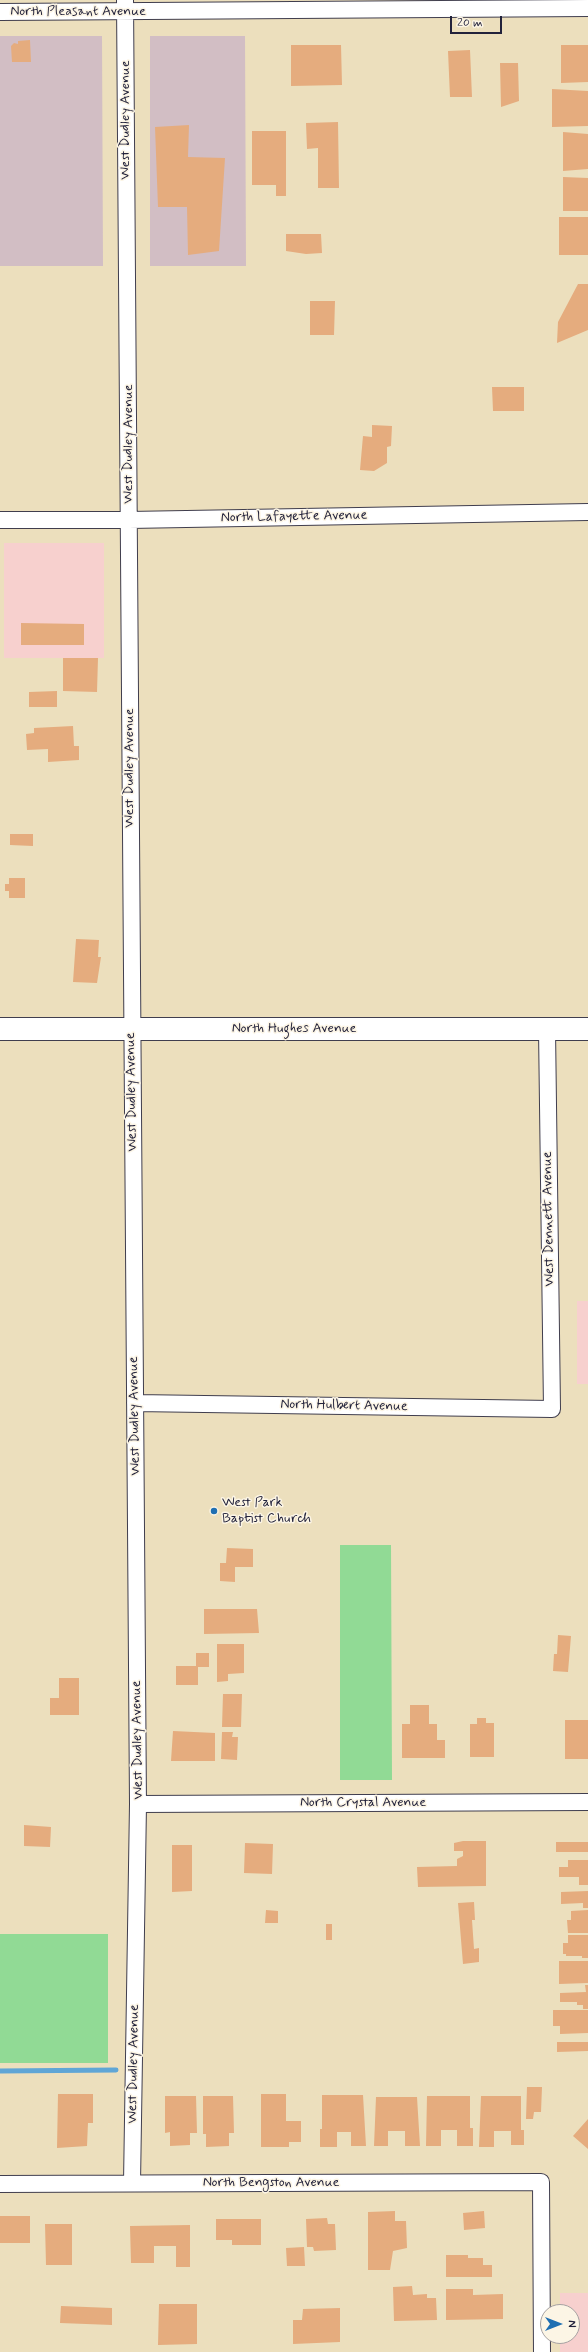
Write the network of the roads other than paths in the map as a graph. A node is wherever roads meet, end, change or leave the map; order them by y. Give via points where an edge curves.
1 (125, 6) edge
2 (588, 8) edge
3 (0, 12) edge
4 (588, 512) edge
5 (0, 520) edge
6 (129, 520) junction
7 (0, 1029) edge
8 (131, 1029) junction
9 (547, 1029) junction
10 (588, 1029) edge
11 (135, 1403) junction
12 (552, 1409) joint
13 (588, 1802) edge
14 (138, 1804) junction
15 (132, 2183) junction
16 (0, 2184) edge
17 (542, 2352) edge

1 - 2 street, North Pleasant Avenue
1 - 3 street, North Pleasant Avenue
1 - 6 street, West Dudley Avenue
4 - 6 street, North Lafayette Avenue
5 - 6 street, North Lafayette Avenue
6 - 8 street, West Dudley Avenue
7 - 8 street, North Hughes Avenue
8 - 9 street, North Hughes Avenue
8 - 11 street, West Dudley Avenue
9 - 10 street, North Hughes Avenue
9 - 12 street, West Dennett Avenue
11 - 12 street, North Hulbert Avenue
11 - 14 street, West Dudley Avenue
13 - 14 street, North Crystal Avenue
14 - 15 street, West Dudley Avenue
15 - 16 street, North Bengston Avenue
15 - 17 street, North Bengston Avenue via 541,2182

